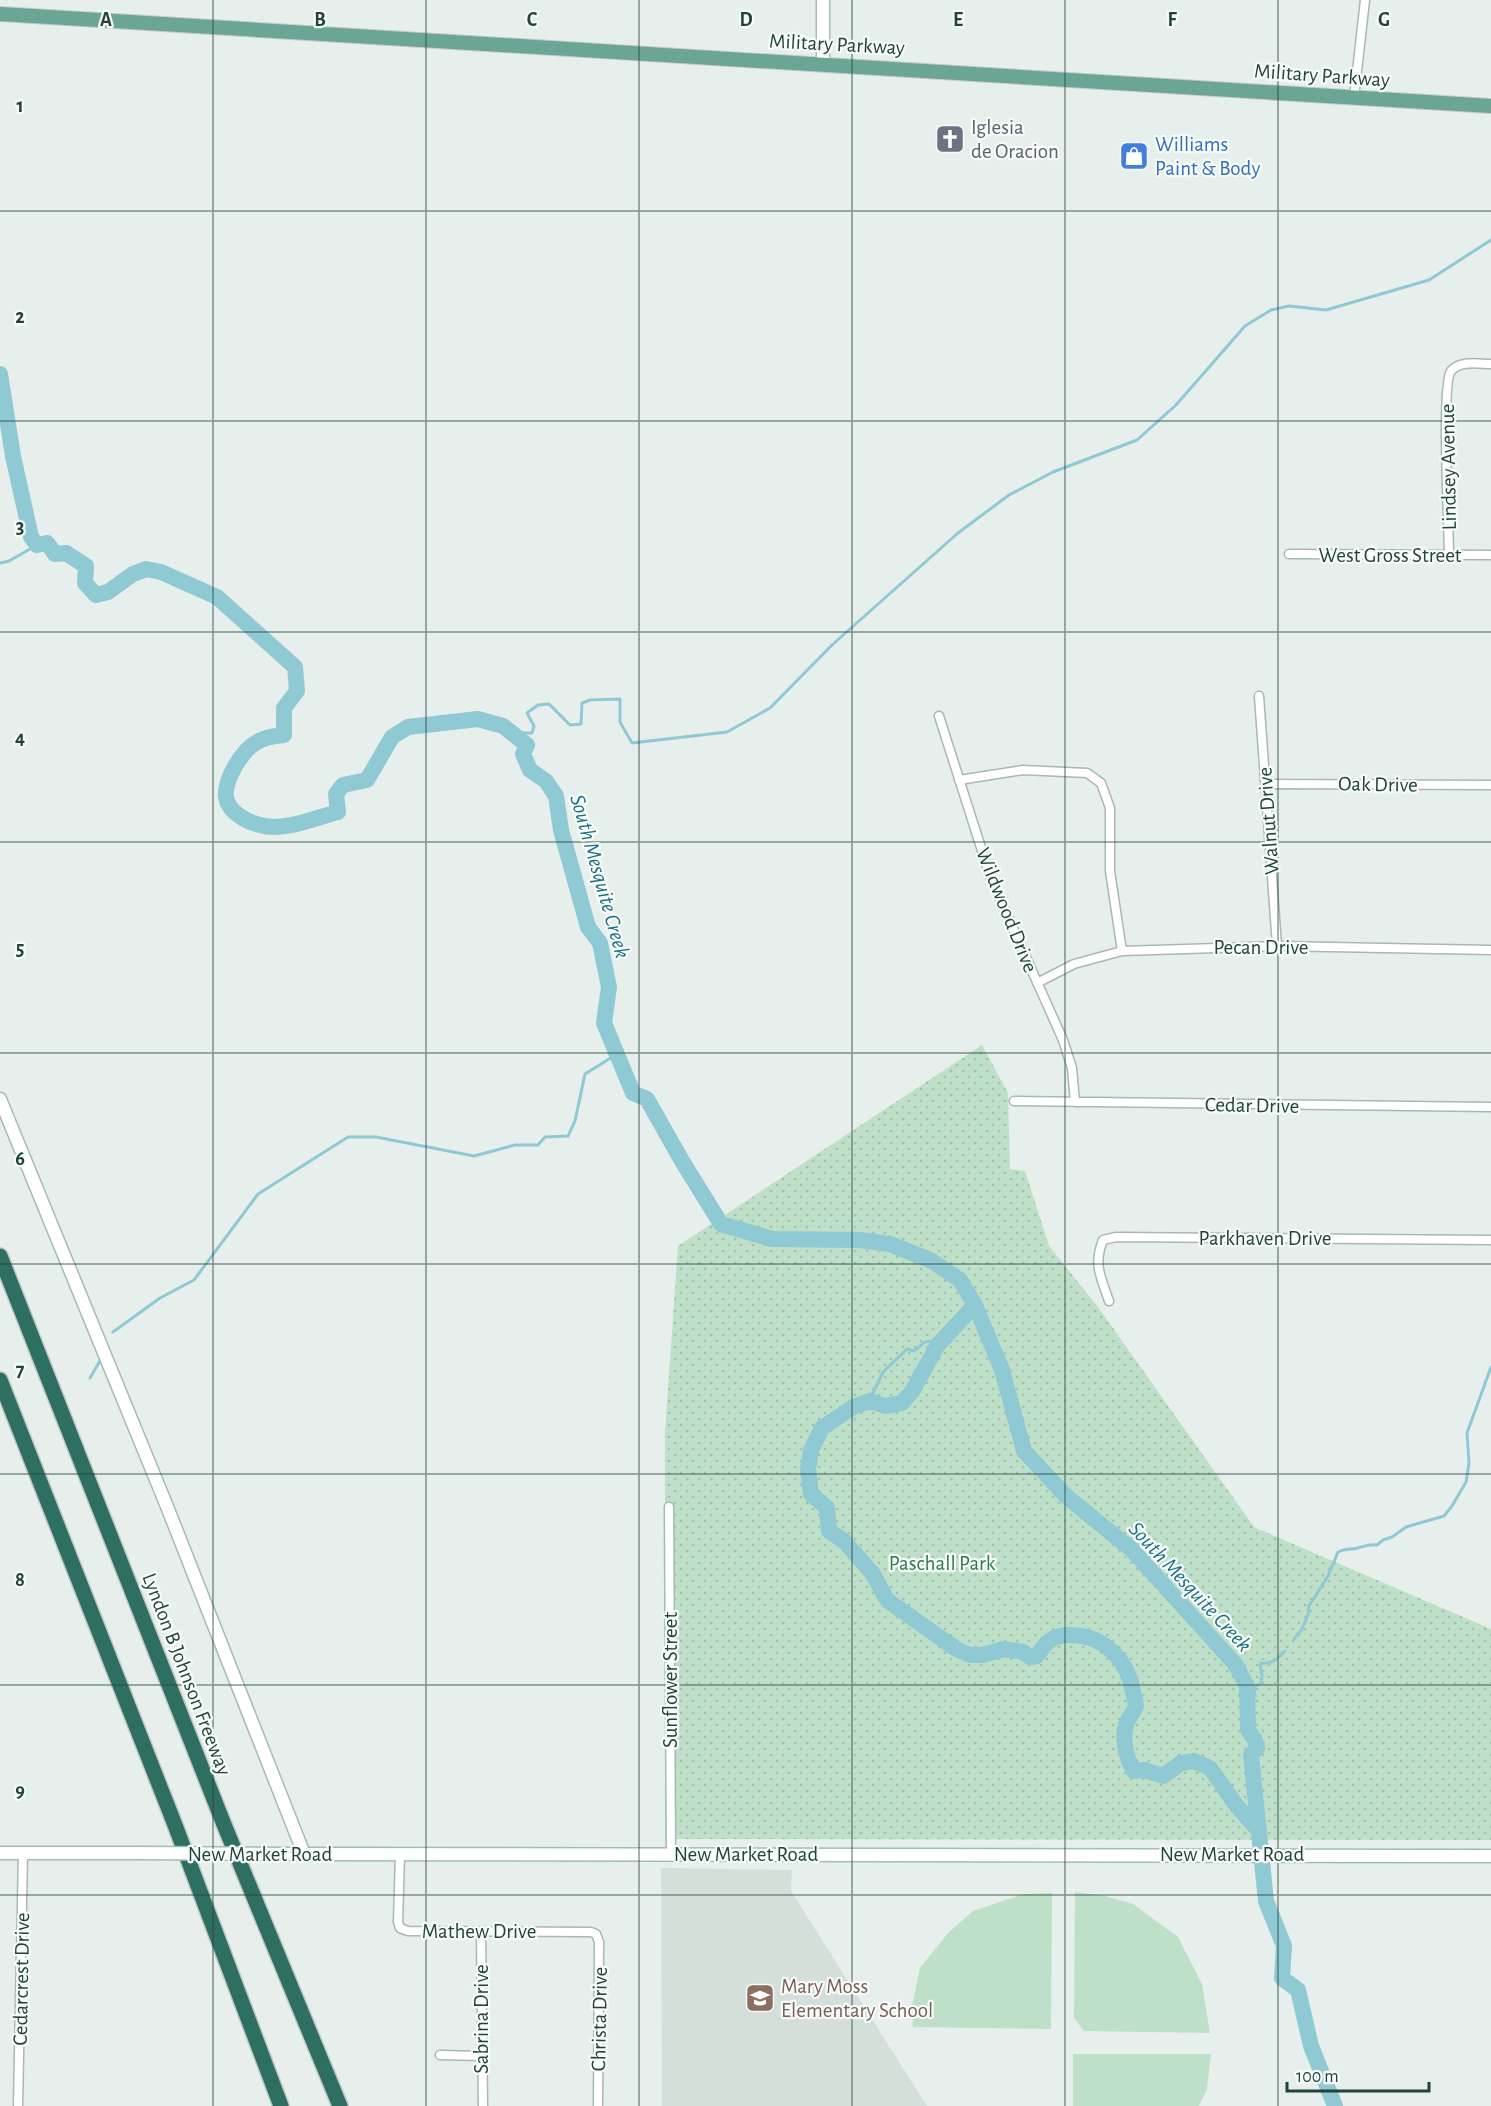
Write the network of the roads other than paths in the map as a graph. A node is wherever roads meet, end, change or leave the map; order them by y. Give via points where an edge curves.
1 (823, 0) edge
2 (1365, 0) edge
3 (0, 14) edge
4 (823, 65) junction
5 (1354, 98) junction
6 (1491, 106) edge
7 (1491, 364) edge
8 (1289, 554) dead end
9 (1449, 555) junction
10 (1491, 555) edge
11 (1259, 696) dead end
12 (939, 716) dead end
13 (959, 780) junction
14 (1266, 784) junction
15 (1491, 785) edge
16 (1276, 946) junction
17 (1491, 950) edge
18 (1122, 951) junction
19 (1037, 983) junction
20 (0, 1099) edge
21 (1014, 1101) dead end
22 (1075, 1102) junction
23 (1491, 1107) edge
24 (1491, 1240) edge
25 (0, 1256) edge
26 (1109, 1301) dead end
27 (0, 1380) edge
28 (669, 1507) dead end
29 (0, 1853) edge
30 (23, 1853) junction
31 (304, 1854) junction
32 (400, 1854) junction
33 (671, 1854) junction
34 (1491, 1856) edge
35 (481, 1932) junction
36 (596, 1934) joint
37 (440, 2055) dead end
38 (481, 2056) junction
39 (18, 2106) edge
40 (281, 2106) edge
41 (340, 2106) edge
42 (483, 2106) edge
43 (598, 2106) edge

1 - 4 street
2 - 5 street
3 - 4 main road, Military Parkway
4 - 5 main road, Military Parkway
5 - 6 main road, Military Parkway
7 - 9 street, Lindsey Avenue via 1463,364 1452,370 1448,379
8 - 9 street, West Gross Street
9 - 10 street, West Gross Street
11 - 14 street, Walnut Drive
12 - 13 street, Wildwood Drive
13 - 18 street via 1023,770 1087,773 1101,783 1110,808 1110,871
13 - 19 street, Wildwood Drive via 991,879
14 - 15 street, Oak Drive
14 - 16 street, Walnut Drive
16 - 17 street, Pecan Drive
16 - 18 street, Pecan Drive
18 - 19 street, Pecan Drive via 1074,964
19 - 22 street, Wildwood Drive via 1064,1040
20 - 31 street, Lyndon B Johnson Freeway
21 - 22 street, Cedar Drive
22 - 23 street, Cedar Drive
24 - 26 street, Parkhaven Drive via 1116,1237 1103,1240 1097,1254
25 - 41 highway, Lyndon B Johnson Freeway via 223,1822
27 - 40 highway
28 - 33 street, Sunflower Street
29 - 30 street, New Market Road
30 - 31 street, New Market Road, bridge
30 - 39 street, Cedarcrest Drive
31 - 32 street, New Market Road
32 - 33 street, New Market Road
32 - 35 street, Mathew Drive via 400,1928
33 - 34 street, New Market Road
35 - 36 street, Mathew Drive
35 - 38 street, Sabrina Drive
36 - 43 street, Christa Drive
37 - 38 street
38 - 42 street, Sabrina Drive

